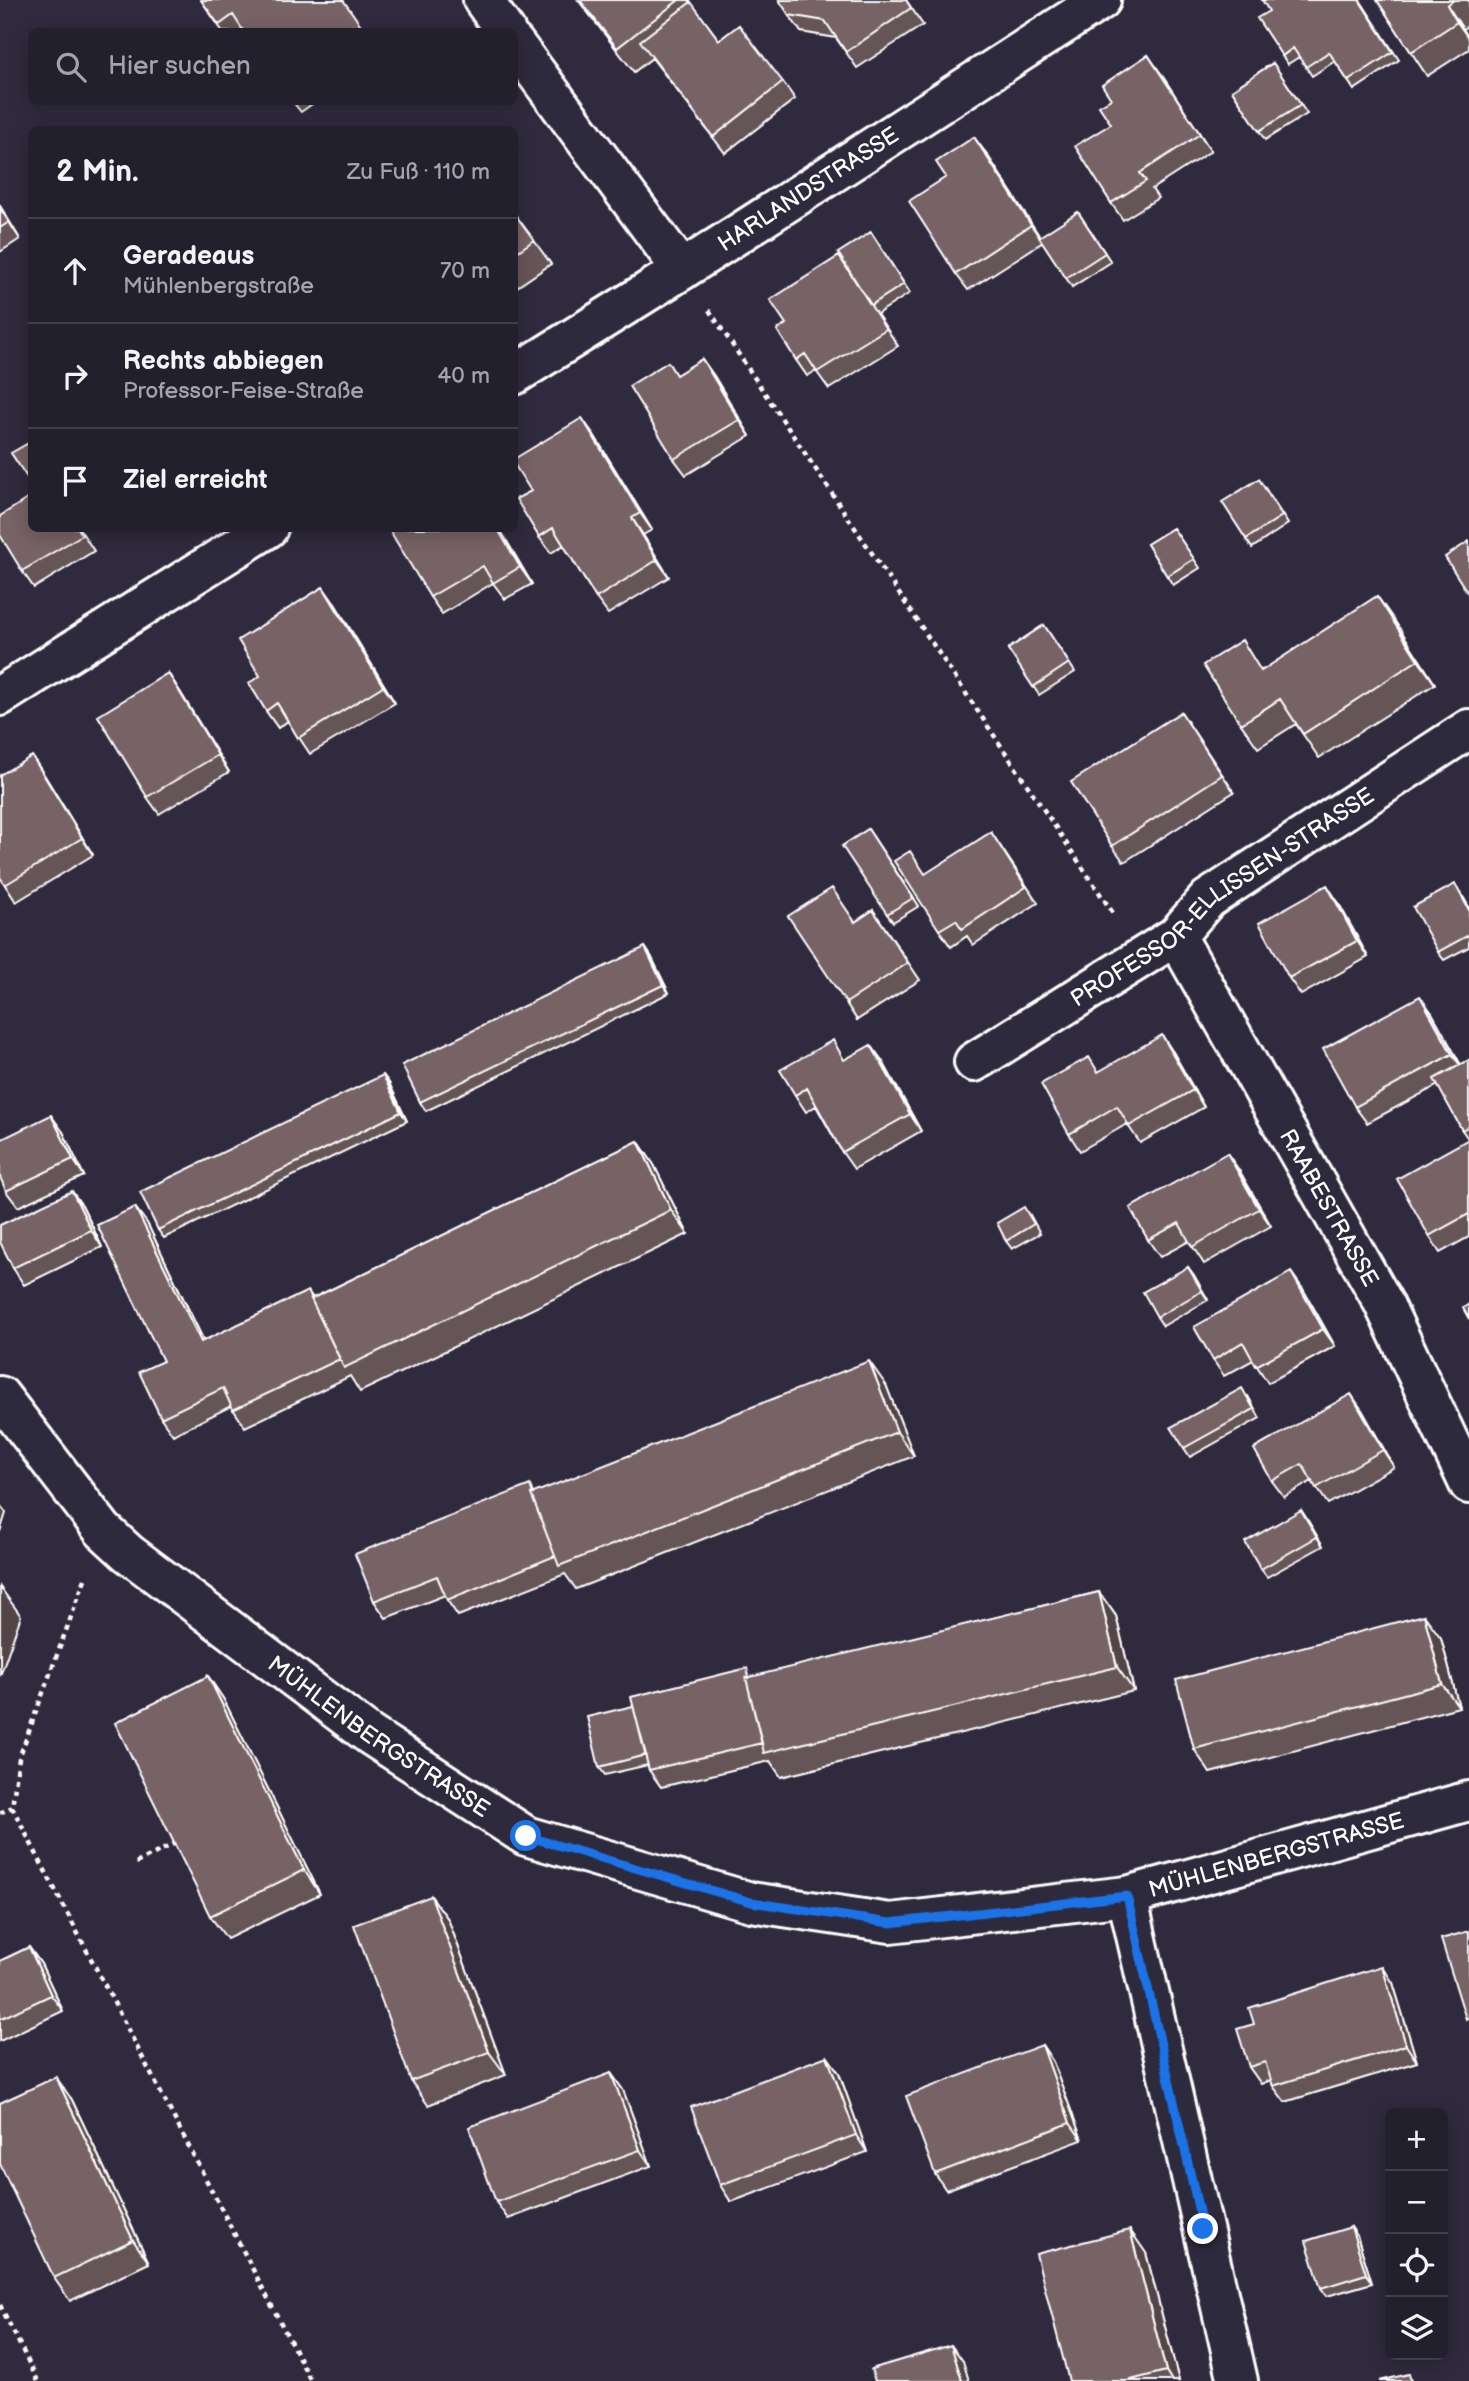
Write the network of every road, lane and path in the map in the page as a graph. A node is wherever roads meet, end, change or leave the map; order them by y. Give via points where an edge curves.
1 (483, 0) edge
2 (1101, 0) edge
3 (503, 28) edge
4 (518, 48) edge
5 (682, 270) junction
6 (518, 372) edge
7 (262, 532) edge
8 (0, 696) edge
9 (1469, 729) edge
10 (1175, 936) junction
11 (974, 1062) dead end
12 (0, 1396) edge
13 (1469, 1484) edge
14 (103, 1530) junction
15 (1469, 1801) edge
16 (12, 1807) junction
17 (0, 1813) edge
18 (178, 1842) edge
19 (136, 1863) dead end
20 (1127, 1896) junction
21 (0, 2305) edge
22 (38, 2381) edge
23 (311, 2381) edge
24 (1238, 2381) edge

1 - 3 street
2 - 5 street, HARLANDSTRASSE
4 - 5 street
5 - 6 street, HARLANDSTRASSE
5 - 10 path via 1114,916
7 - 8 street
9 - 10 street, PROFESSOR-ELLISSEN-STRASSE via 1208,899
10 - 11 street, PROFESSOR-ELLISSEN-STRASSE
10 - 13 street, RAABESTRASSE via 1383,1302
12 - 14 street, MÜHLENBERGSTRASSE
14 - 16 path via 19,1758
14 - 20 street, MÜHLENBERGSTRASSE via 370,1735 526,1836 751,1902 890,1923
15 - 20 street, MÜHLENBERGSTRASSE
16 - 17 path
16 - 23 path
18 - 19 path
20 - 24 street
21 - 22 path

